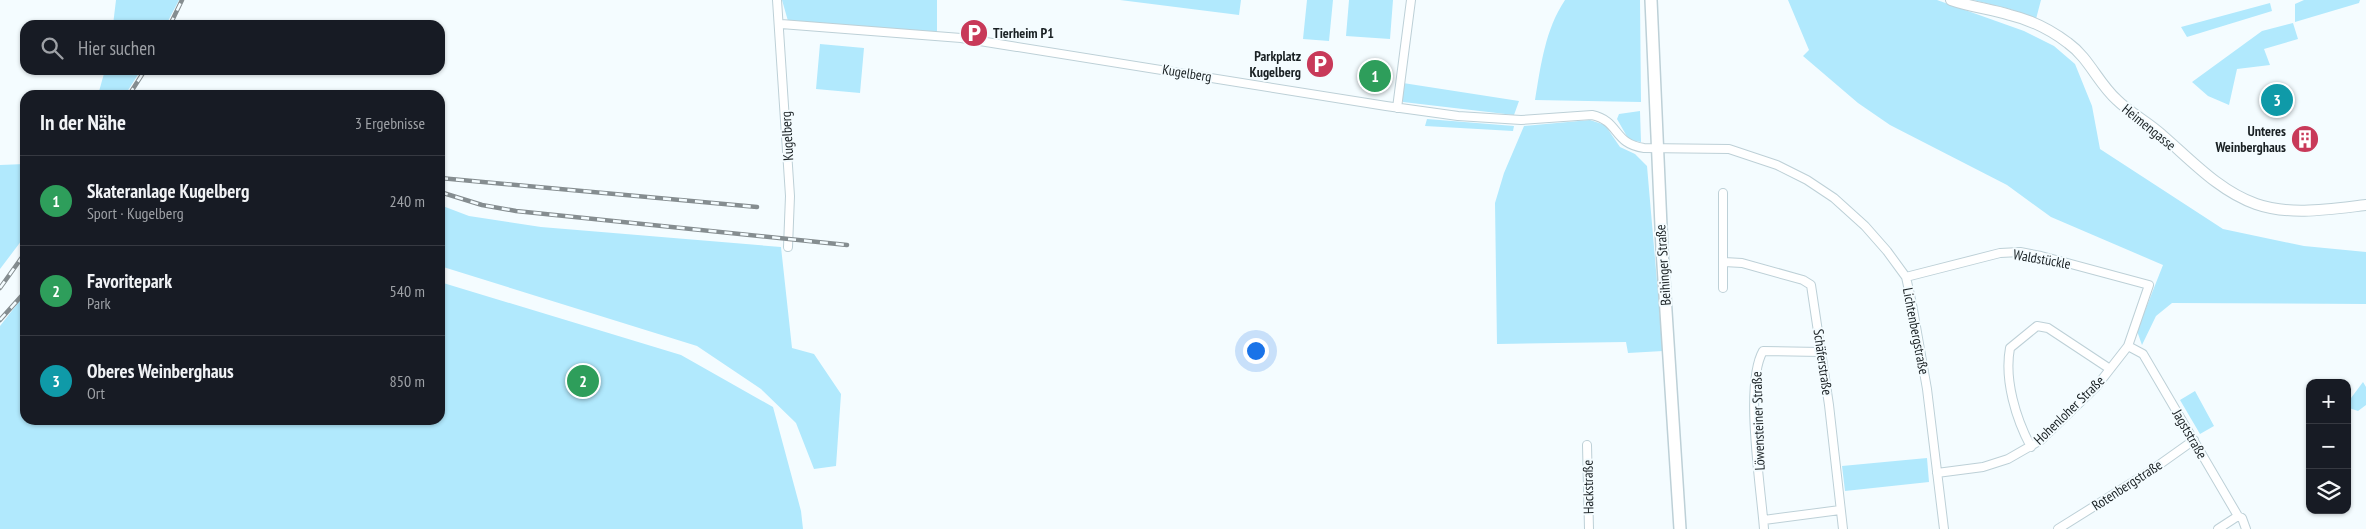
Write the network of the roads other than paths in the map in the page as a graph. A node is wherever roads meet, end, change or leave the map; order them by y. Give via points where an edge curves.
1 (777, 0) edge
2 (1411, 0) edge
3 (1651, 0) edge
4 (1951, 0) edge
5 (780, 24) junction
6 (1397, 108) junction
7 (1592, 115) joint
8 (1657, 148) junction
9 (1723, 193) dead end
10 (2366, 205) edge
11 (788, 247) dead end
12 (1724, 262) junction
13 (1906, 277) junction
14 (2149, 285) joint
15 (1723, 288) dead end
16 (2128, 346) junction
17 (1821, 352) junction
18 (2110, 369) junction
19 (2194, 440) junction
20 (1587, 445) dead end
21 (2031, 447) junction
22 (1937, 473) junction
23 (1840, 510) junction
24 (2238, 516) junction
25 (1764, 520) junction
26 (1589, 529) edge
27 (1680, 529) edge
28 (1764, 529) edge
29 (1842, 529) edge
30 (1944, 529) edge
31 (2058, 529) edge
32 (2218, 529) edge
33 (2246, 529) edge

1 - 5 street, Kugelberg
2 - 6 street
3 - 8 main road, Beihinger Straße
4 - 10 street, Heimengasse via 2012,15 2050,31 2070,44 2087,60 2118,102 2145,120 2201,171 2247,200 2267,207 2297,210
5 - 6 street, Kugelberg via 961,38
5 - 11 street, Kugelberg via 790,196
6 - 7 street, Kugelberg via 1521,120
7 - 8 street, Lichtenbergstraße via 1611,122 1630,145
8 - 13 street, Lichtenbergstraße via 1729,149 1756,157 1807,180 1834,198 1865,226
8 - 27 main road, Beihinger Straße
9 - 12 street
12 - 15 street
12 - 17 street, Schäferstraße via 1742,263 1811,285
13 - 14 street, Waldstückle via 2000,253 2020,252
13 - 22 street, Lichtenbergstraße via 1928,389
14 - 16 street, Hohenloher Straße
16 - 18 street, Hohenloher Straße
16 - 19 street, Jagststraße via 2143,354
17 - 23 street, Schäferstraße
17 - 25 street, Löwensteiner Straße via 1763,351 1757,362 1755,431
18 - 21 street, Hohenloher Straße via 2096,387
18 - 21 street via 2048,328 2037,326 2010,348 2007,364 2013,396
19 - 24 street, Jagststraße
19 - 31 street, Rotenbergstraße
20 - 26 street, Hackstraße
21 - 22 street, Hohenloher Straße via 1983,467
22 - 30 street, Lichtenbergstraße
23 - 25 street
23 - 29 street, Schäferstraße
24 - 32 street
24 - 33 street, Jagststraße
25 - 28 street, Löwensteiner Straße

